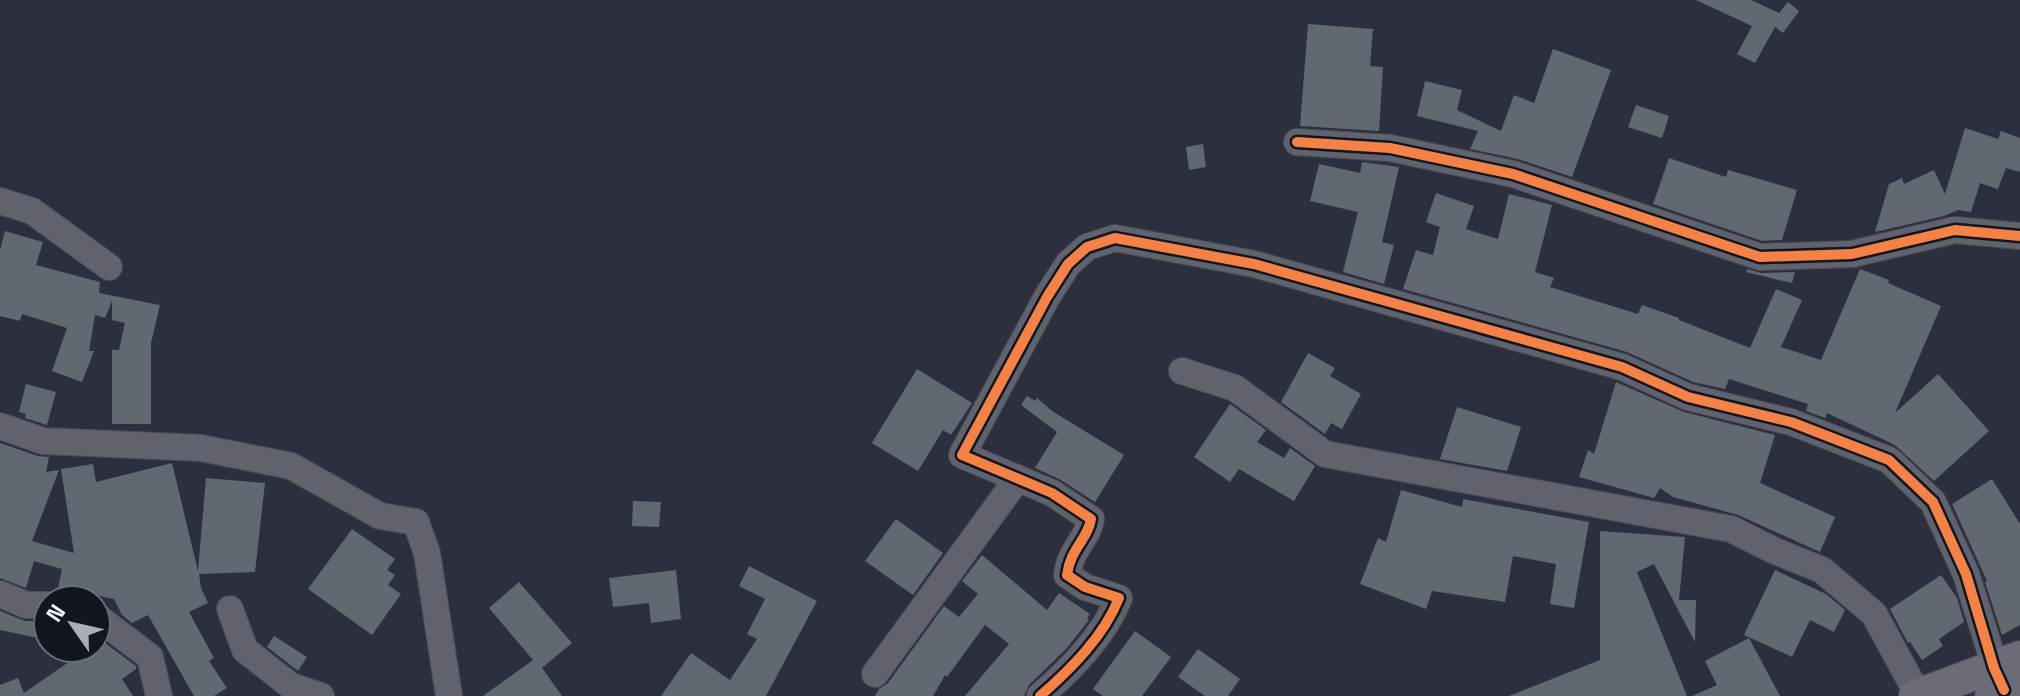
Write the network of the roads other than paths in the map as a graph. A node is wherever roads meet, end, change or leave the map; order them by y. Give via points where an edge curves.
1 (1297, 142) dead end
2 (0, 201) edge
3 (2020, 236) edge
4 (109, 267) dead end
5 (1182, 371) dead end
6 (0, 426) edge
7 (1018, 478) junction
8 (0, 594) edge
9 (32, 605) edge
10 (230, 609) dead end
11 (112, 628) edge
12 (875, 674) dead end
13 (2006, 679) edge
14 (159, 696) edge
15 (321, 696) edge
16 (449, 696) edge
17 (1040, 696) edge
18 (1917, 696) edge

1 - 3 street via 1390,148 1513,174 1760,257 1852,254 1955,230
2 - 4 street via 32,211
5 - 18 street via 1235,388 1325,454 1731,529 1822,570 1874,614
6 - 16 street via 43,441 201,448 291,466 380,516 416,522 427,553
7 - 12 street
7 - 13 street via 962,455 1068,264 1087,247 1115,238 1254,264 1622,367 1688,397 1791,422 1889,460 1933,502
7 - 17 street via 1091,519 1069,558 1067,575 1119,598 1111,619 1063,677
8 - 9 street
10 - 15 street via 245,650 291,686
11 - 14 street via 150,657
13 - 18 main road

